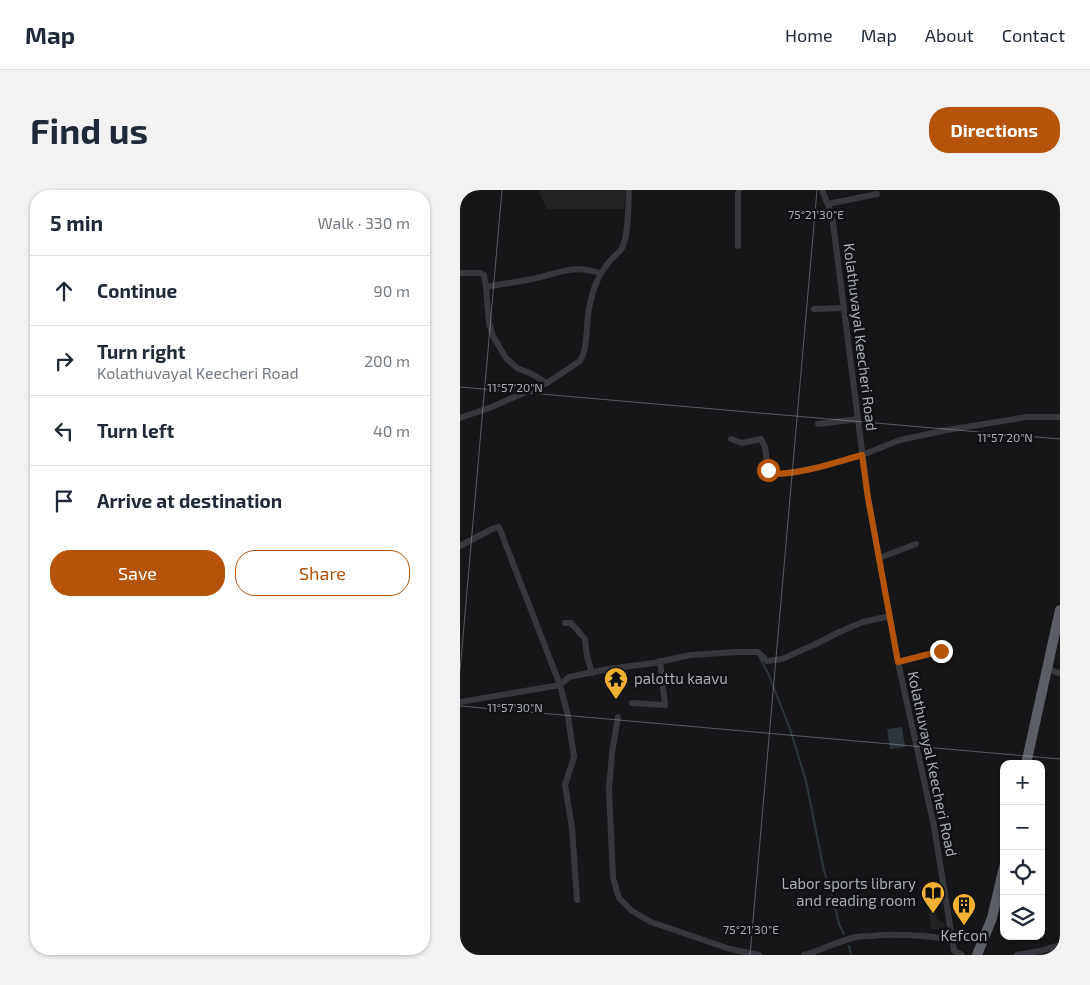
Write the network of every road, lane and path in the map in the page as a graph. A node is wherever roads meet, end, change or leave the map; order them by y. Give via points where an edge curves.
1 (629, 190) edge
2 (739, 190) edge
3 (822, 190) edge
4 (877, 194) dead end
5 (828, 204) junction
6 (738, 246) dead end
7 (460, 273) edge
8 (600, 273) junction
9 (486, 287) junction
10 (844, 308) junction
11 (814, 309) dead end
12 (547, 382) junction
13 (1060, 417) edge
14 (460, 418) edge
15 (858, 419) junction
16 (818, 424) dead end
17 (731, 439) dead end
18 (862, 455) junction
19 (916, 544) dead end
20 (460, 546) edge
21 (879, 558) junction
22 (1060, 610) edge
23 (890, 616) junction
24 (565, 623) dead end
25 (941, 651) dead end
26 (660, 662) junction
27 (898, 662) junction
28 (1047, 667) junction
29 (592, 673) junction
30 (1060, 673) edge
31 (560, 685) junction
32 (460, 702) edge
33 (632, 703) dead end
34 (618, 717) dead end
35 (1027, 760) edge
36 (1000, 884) edge
37 (577, 900) dead end
38 (952, 939) junction
39 (1060, 945) edge
40 (759, 955) edge
41 (804, 955) edge
42 (962, 955) edge
43 (977, 955) edge
44 (1017, 955) edge

1 - 8 street via 626,236 622,248
2 - 6 street
3 - 5 street, Kolathuvayal Keecheri Road
4 - 5 street
5 - 10 street, Kolathuvayal Keecheri Road
7 - 9 street via 484,275
8 - 9 street via 571,268
8 - 12 street via 587,318 583,357
9 - 12 street via 489,323 506,358 517,368
10 - 11 street
10 - 15 street, Kolathuvayal Keecheri Road
12 - 14 street
13 - 18 street via 1027,417 947,430 900,440
15 - 16 street
15 - 18 street, Kolathuvayal Keecheri Road
17 - 18 street via 742,443 761,439 768,470 772,474 821,467
18 - 21 street, Kolathuvayal Keecheri Road
19 - 21 street
20 - 31 street via 499,527
21 - 23 street, Kolathuvayal Keecheri Road
22 - 28 highway
23 - 26 street via 863,622 782,659 767,661 758,652 742,652 690,655
23 - 27 street, Kolathuvayal Keecheri Road
24 - 29 street via 571,623 585,639
25 - 27 street
26 - 29 street
26 - 33 street via 665,705
27 - 38 street, Kolathuvayal Keecheri Road via 934,826
28 - 30 street
28 - 35 highway
29 - 31 street via 569,677
31 - 32 street
31 - 37 street via 574,758 565,785
34 - 40 street via 609,789 613,878 619,898 632,911 651,922
36 - 43 highway via 992,918
38 - 41 street via 887,934 854,938
38 - 42 street, Kolathuvayal Keecheri Road via 954,951
39 - 44 street

